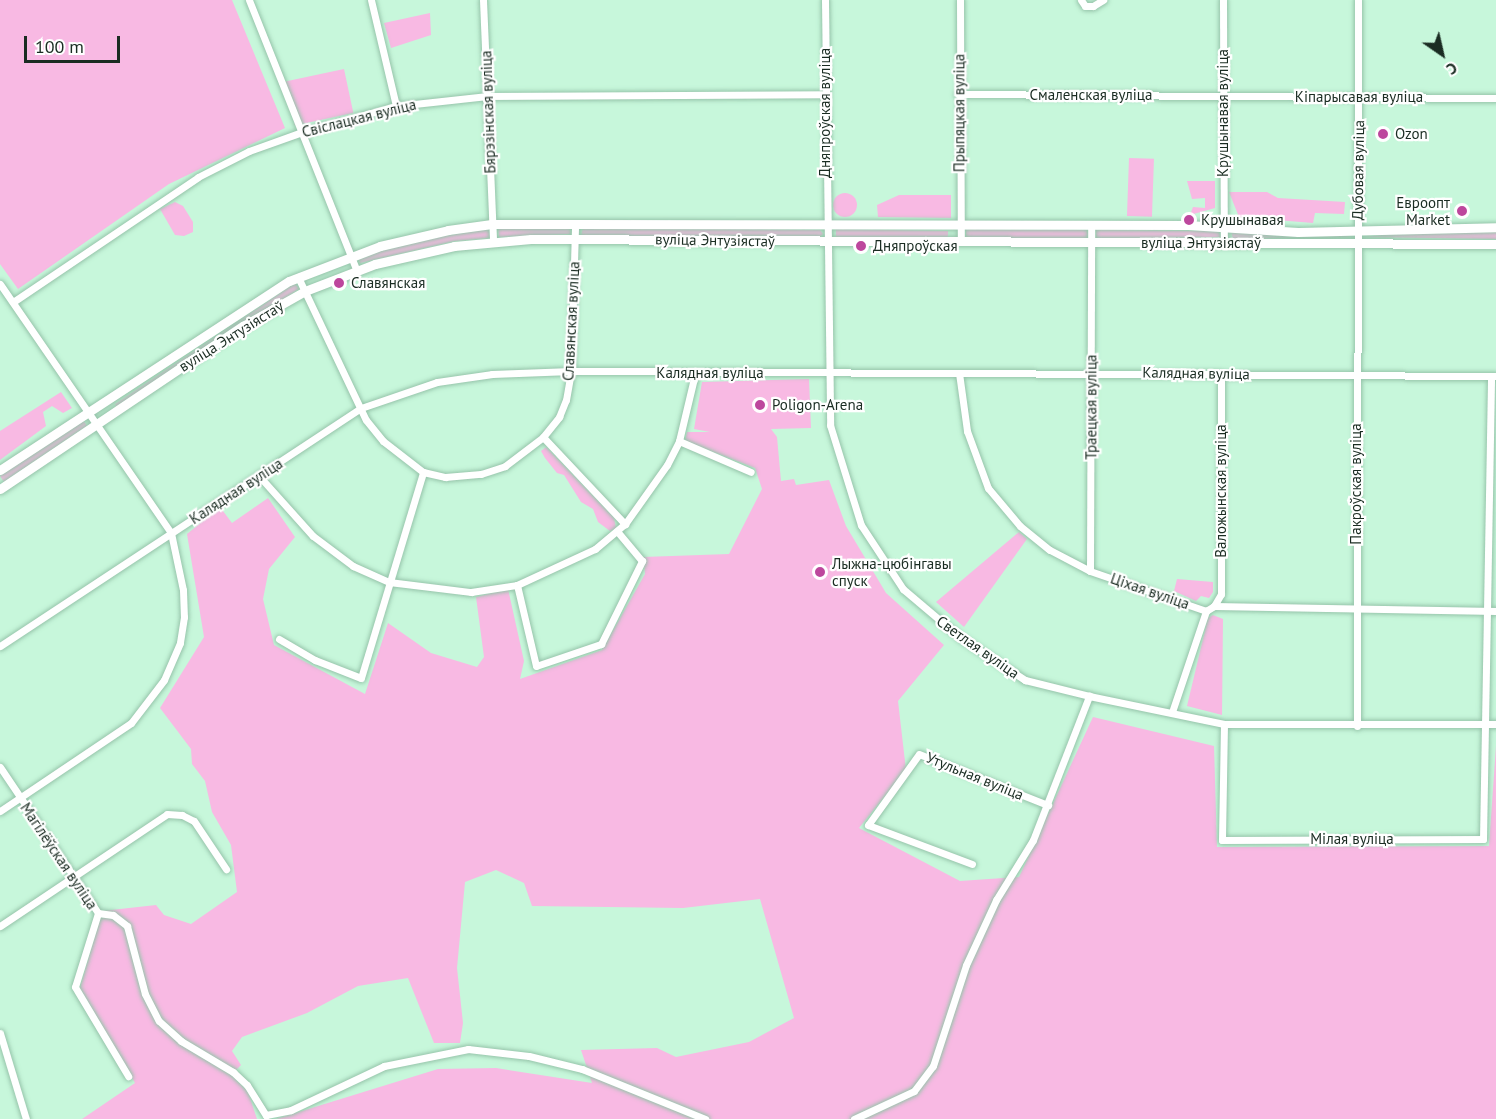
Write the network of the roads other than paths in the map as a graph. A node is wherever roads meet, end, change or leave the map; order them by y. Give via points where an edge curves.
1 (249, 0) edge
2 (371, 0) edge
3 (483, 0) edge
4 (825, 0) edge
5 (960, 0) edge
6 (1081, 0) edge
7 (1103, 0) edge
8 (1223, 0) edge
9 (1358, 0) edge
10 (825, 94) junction
11 (958, 94) junction
12 (487, 96) junction
13 (1223, 96) junction
14 (1358, 97) junction
15 (1496, 98) edge
16 (396, 106) junction
17 (302, 132) junction
18 (492, 224) junction
19 (575, 224) junction
20 (826, 225) junction
21 (960, 225) junction
22 (1091, 225) junction
23 (1224, 226) junction
24 (1496, 227) edge
25 (1357, 232) junction
26 (574, 240) junction
27 (828, 241) junction
28 (493, 242) junction
29 (961, 242) junction
30 (1091, 243) junction
31 (1224, 243) junction
32 (1357, 243) junction
33 (1496, 244) edge
34 (351, 256) junction
35 (356, 269) junction
36 (298, 277) junction
37 (0, 284) edge
38 (305, 291) junction
39 (13, 302) junction
40 (571, 371) junction
41 (1092, 372) junction
42 (828, 373) junction
43 (959, 373) junction
44 (695, 374) junction
45 (1221, 374) junction
46 (1356, 375) junction
47 (1493, 376) edge
48 (360, 408) junction
49 (88, 411) junction
50 (96, 424) junction
51 (543, 437) junction
52 (679, 441) junction
53 (0, 470) edge
54 (423, 472) junction
55 (751, 472) dead end
56 (260, 477) junction
57 (0, 489) edge
58 (625, 524) junction
59 (617, 531) junction
60 (171, 533) junction
61 (1090, 571) junction
62 (389, 582) junction
63 (517, 585) junction
64 (1214, 606) junction
65 (1356, 609) junction
66 (1206, 611) junction
67 (1492, 611) edge
68 (279, 639) dead end
69 (0, 646) edge
70 (1089, 696) junction
71 (1173, 712) junction
72 (1224, 724) junction
73 (1492, 725) edge
74 (1357, 726) junction
75 (0, 767) edge
76 (20, 798) junction
77 (1048, 805) junction
78 (0, 811) edge
79 (972, 864) dead end
80 (226, 870) dead end
81 (73, 876) junction
82 (98, 913) junction
83 (0, 926) edge
84 (0, 1033) edge
85 (128, 1076) dead end
86 (26, 1119) edge
87 (705, 1119) edge
88 (854, 1119) edge

1 - 17 street
2 - 16 street
3 - 12 street, Бярэзінская вуліца
4 - 10 street, Дняпроўская вуліца
5 - 11 street, Прыпяцкая вуліца
6 - 7 street via 1085,6
8 - 13 street, Крушынавая вуліца
9 - 14 street, Дубовая вуліца
10 - 12 street, Свіслацкая вуліца
10 - 20 street, Дняпроўская вуліца
11 - 13 street, Смаленская вуліца
11 - 21 street, Прыпяцкая вуліца
12 - 16 street, Свіслацкая вуліца
12 - 18 street, Бярэзінская вуліца
13 - 14 street, Кіпарысавая вуліца
13 - 23 street, Крушынавая вуліца
14 - 15 street, Кіпарысавая вуліца
14 - 25 street, Дубовая вуліца
16 - 17 street, Свіслацкая вуліца
17 - 34 street
17 - 39 street, Свіслацкая вуліца via 249,151 198,177
18 - 19 street, вуліца Энтузіястаў
18 - 28 street, Бярэзінская вуліца
18 - 34 street, вуліца Энтузіястаў via 405,238
19 - 20 street, вуліца Энтузіястаў
19 - 26 street, Славянская вуліца
20 - 21 street, вуліца Энтузіястаў
20 - 27 street, Дняпроўская вуліца
21 - 22 street, вуліца Энтузіястаў
21 - 29 street, Прыпяцкая вуліца
22 - 23 street, вуліца Энтузіястаў
22 - 30 street, Траецкая вуліца
23 - 25 street, вуліца Энтузіястаў
23 - 31 street, Крушынавая вуліца
24 - 25 street, вуліца Энтузіястаў
25 - 32 street, Дубовая вуліца
26 - 27 street, вуліца Энтузіястаў
26 - 28 street, вуліца Энтузіястаў
26 - 40 street, Славянская вуліца
27 - 29 street, вуліца Энтузіястаў
27 - 42 street, Светлая вуліца
28 - 35 street, вуліца Энтузіястаў via 427,250
29 - 30 street, вуліца Энтузіястаў
30 - 31 street, вуліца Энтузіястаў
30 - 41 street, Траецкая вуліца
31 - 32 street, вуліца Энтузіястаў
32 - 33 street, вуліца Энтузіястаў
32 - 46 street, Пакроўская вуліца
34 - 35 street
34 - 36 street, вуліца Энтузіястаў
35 - 38 street, вуліца Энтузіястаў
36 - 38 street, Славянская вуліца
36 - 49 street, вуліца Энтузіястаў
37 - 39 street
38 - 48 street, Славянская вуліца
38 - 50 street, вуліца Энтузіястаў via 243,326
39 - 49 street
40 - 44 street, Калядная вуліца
40 - 48 street, Калядная вуліца via 492,374 437,382
40 - 51 street, Славянская вуліца via 559,417
41 - 43 street, Калядная вуліца
41 - 45 street, Калядная вуліца
41 - 61 street, Траецкая вуліца
42 - 43 street, Калядная вуліца
42 - 44 street, Калядная вуліца
42 - 70 street, Светлая вуліца via 830,425 850,498 861,525 903,589 961,638 1025,680
43 - 61 street, Ціхая вуліца via 967,431 988,488 1026,531 1050,550
44 - 52 street
45 - 46 street, Калядная вуліца
45 - 64 street, Валожынская вуліца via 1221,594
46 - 47 street, Калядная вуліца
46 - 65 street, Пакроўская вуліца
47 - 67 street
48 - 54 street, Славянская вуліца via 383,441
48 - 56 street, Калядная вуліца
49 - 50 street
49 - 53 street, вуліца Энтузіястаў
50 - 57 street, вуліца Энтузіястаў
50 - 60 street
51 - 54 street, Славянская вуліца via 505,466 482,474 445,477
51 - 58 street
52 - 55 street
52 - 58 street
54 - 62 street
56 - 60 street, Калядная вуліца
56 - 62 street via 313,536 353,566
58 - 59 street
59 - 63 street via 595,549
59 - 63 street via 642,561 601,644 540,666 533,664
60 - 69 street, Калядная вуліца
60 - 76 street via 183,590 184,617 180,643 164,680 131,723
61 - 66 street, Ціхая вуліца
62 - 63 street via 471,592
62 - 68 street via 361,678 315,660
64 - 65 street
64 - 66 street, Ціхая вуліца
65 - 67 street
65 - 74 street, Пакроўская вуліца
66 - 71 street
67 - 73 street
70 - 71 street, Светлая вуліца
70 - 77 street
71 - 72 street, Светлая вуліца
72 - 73 street, Мілая вуліца via 1222,840 1483,839
72 - 74 street, Светлая вуліца
73 - 74 street, Светлая вуліца
75 - 76 street, Магілёўская вуліца
76 - 78 street
76 - 81 street, Магілёўская вуліца
77 - 79 street, Утульная вуліца via 919,754 868,825
77 - 88 street via 966,965 940,1052 925,1080 901,1099
80 - 81 street via 194,821 167,814
81 - 82 street, Магілёўская вуліца
81 - 83 street
82 - 85 street, Магілёўская вуліца via 75,987
82 - 87 street via 121,919 127,926 145,994 159,1021 181,1041 233,1072 247,1085 266,1115 291,1110 384,1066 468,1049 529,1056 582,1069
84 - 86 street

